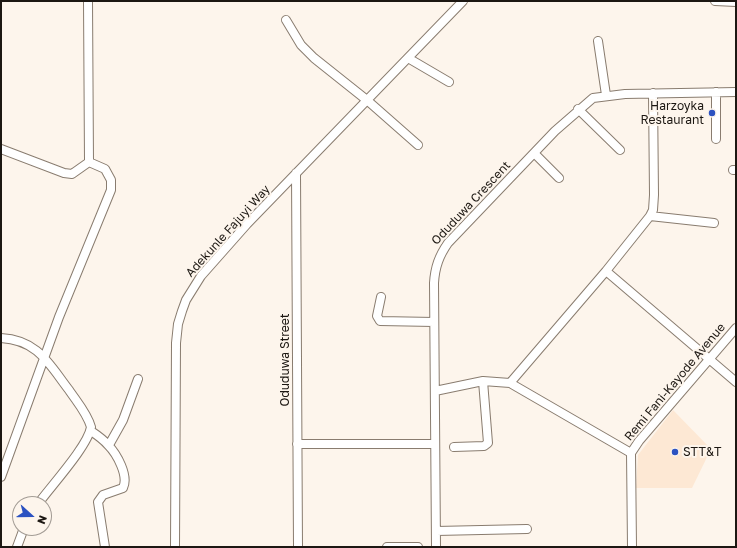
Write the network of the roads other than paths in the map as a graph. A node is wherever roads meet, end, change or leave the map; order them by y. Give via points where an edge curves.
1 (88, 1) edge
2 (463, 1) edge
3 (716, 1) edge
4 (720, 1) edge
5 (736, 2) edge
6 (286, 20) dead end
7 (598, 41) dead end
8 (408, 58) junction
9 (449, 82) dead end
10 (716, 92) junction
11 (736, 92) edge
12 (653, 93) junction
13 (606, 95) junction
14 (368, 100) junction
15 (578, 109) junction
16 (716, 139) dead end
17 (418, 145) dead end
18 (1, 149) edge
19 (620, 150) dead end
20 (534, 153) junction
21 (89, 162) junction
22 (296, 173) junction
23 (559, 178) dead end
24 (650, 216) junction
25 (714, 224) dead end
26 (606, 271) junction
27 (381, 297) dead end
28 (434, 322) junction
29 (736, 328) edge
30 (1, 338) edge
31 (45, 356) junction
32 (709, 358) junction
33 (138, 379) dead end
34 (483, 381) junction
35 (736, 382) edge
36 (510, 384) junction
37 (435, 391) junction
38 (91, 431) junction
39 (297, 444) junction
40 (435, 444) junction
41 (109, 445) junction
42 (454, 447) dead end
43 (631, 452) junction
44 (1, 477) edge
45 (44, 496) edge
46 (527, 529) dead end
47 (436, 531) junction
48 (21, 536) edge
49 (17, 547) edge
50 (105, 547) edge
51 (175, 547) edge
52 (298, 547) edge
53 (387, 547) edge
54 (418, 547) edge
55 (436, 547) edge
56 (632, 547) edge

1 - 21 street
2 - 8 street, Adekunle Fajuyi Way
3 - 4 street
4 - 5 street
6 - 14 street via 301,45 314,58
7 - 13 street
8 - 9 street
8 - 14 street, Adekunle Fajuyi Way
10 - 11 street, Oduduwa Crescent
10 - 12 street, Oduduwa Crescent
10 - 16 street
12 - 13 street, Oduduwa Crescent
12 - 24 street via 654,195
13 - 15 street, Oduduwa Crescent via 593,98
14 - 17 street
14 - 22 street, Adekunle Fajuyi Way
15 - 19 street
15 - 20 street, Oduduwa Crescent
18 - 21 street via 64,173 72,174
20 - 23 street
20 - 28 street, Oduduwa Crescent via 448,243 439,257 435,269
21 - 31 street via 105,169 111,180 111,190 75,274
22 - 39 street, Oduduwa Street
22 - 51 street, Adekunle Fajuyi Way via 201,276 182,311 176,343
24 - 25 street
24 - 26 street
26 - 32 street
26 - 36 street
27 - 28 street via 377,316 380,321
28 - 37 street, Oduduwa Crescent
29 - 32 street, Remi Fani-Kayode Avenue
30 - 31 street via 22,342
31 - 38 street via 85,412
31 - 44 street
32 - 35 street
32 - 43 street, Remi Fani-Kayode Avenue
33 - 41 street via 123,420
34 - 36 street
34 - 37 street
34 - 42 street via 488,443 484,446
36 - 43 street
37 - 40 street, Oduduwa Crescent
38 - 41 street
38 - 45 street
39 - 40 street
39 - 52 street, Oduduwa Street
40 - 47 street, Oduduwa Crescent
41 - 50 street via 117,458 125,484 123,488 103,495 98,500
43 - 56 street, Remi Fani-Kayode Avenue
46 - 47 street
47 - 55 street, Oduduwa Crescent
48 - 49 street
53 - 54 street

